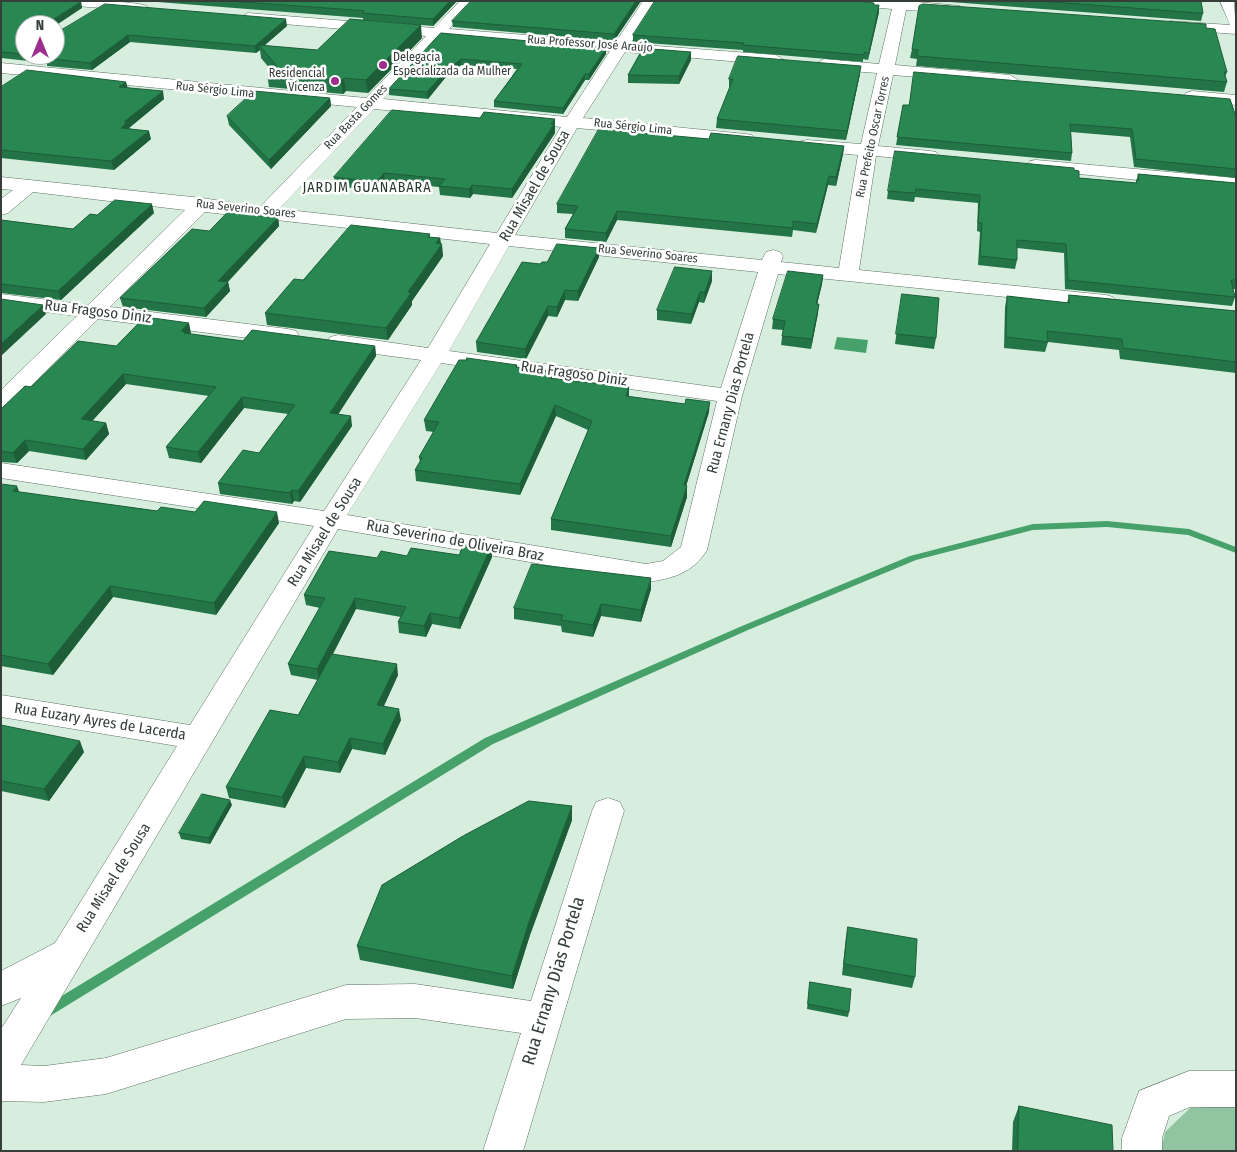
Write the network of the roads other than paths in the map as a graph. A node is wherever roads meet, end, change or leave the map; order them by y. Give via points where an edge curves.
1 (63, 1) edge
2 (468, 1) edge
3 (650, 1) edge
4 (845, 1) edge
5 (1227, 1) edge
6 (105, 3) edge
7 (901, 3) edge
8 (152, 8) edge
9 (967, 10) edge
10 (231, 15) edge
11 (79, 20) edge
12 (1236, 23) edge
13 (1158, 24) edge
14 (1236, 30) edge
15 (438, 33) junction
16 (620, 47) junction
17 (15, 61) edge
18 (788, 61) edge
19 (808, 63) edge
20 (2, 69) edge
21 (887, 70) junction
22 (1030, 82) edge
23 (1178, 95) edge
24 (1236, 100) edge
25 (368, 105) junction
26 (573, 121) junction
27 (760, 140) edge
28 (790, 143) edge
29 (868, 151) junction
30 (946, 158) edge
31 (1015, 164) edge
32 (1, 172) edge
33 (1, 183) edge
34 (1236, 184) edge
35 (29, 186) junction
36 (202, 204) junction
37 (270, 207) junction
38 (1, 209) edge
39 (506, 235) junction
40 (771, 261) junction
41 (849, 269) junction
42 (1128, 298) edge
43 (1, 300) edge
44 (94, 311) junction
45 (435, 355) junction
46 (730, 396) junction
47 (1, 403) edge
48 (1, 470) edge
49 (331, 520) junction
50 (694, 550) joint
51 (1, 706) edge
52 (200, 738) junction
53 (608, 811) dead end
54 (67, 953) junction
55 (1, 990) edge
56 (542, 1019) junction
57 (1, 1064) edge
58 (1, 1083) edge
59 (1236, 1089) edge
60 (503, 1151) edge
61 (1142, 1151) edge

1 - 6 street
2 - 15 street, Rua Basta Gomes
3 - 16 street, Rua Misael de Sousa
4 - 7 street
5 - 12 street
6 - 8 street
6 - 11 street
7 - 9 street
7 - 21 street, Rua Prefeito Oscar Torres
10 - 15 street, Rua Professor José Araújo
13 - 14 street
15 - 16 street, Rua Professor José Araújo
15 - 25 street, Rua Basta Gomes
16 - 18 street, Rua Professor José Araújo
16 - 26 street, Rua Misael de Sousa
17 - 20 street
19 - 21 street
20 - 25 street, Rua Sérgio Lima
21 - 22 street
21 - 29 street, Rua Prefeito Oscar Torres
23 - 24 street
25 - 26 street, Rua Sérgio Lima
25 - 37 street, Rua Basta Gomes
26 - 27 street, Rua Sérgio Lima
26 - 39 street, Rua Misael de Sousa
28 - 29 street
29 - 30 street
29 - 41 street, Rua Prefeito Oscar Torres
31 - 34 street
32 - 37 street, Rua Severino Soares
33 - 35 street, Rua Severino Soares
35 - 36 street, Rua Severino Soares
35 - 38 street
36 - 37 street, Rua Severino Soares
36 - 44 street
37 - 39 street, Rua Severino Soares
39 - 40 street, Rua Severino Soares
39 - 45 street, Rua Misael de Sousa
40 - 41 street, Rua Severino Soares
40 - 46 street, Rua Ernany Dias Portela
41 - 42 street, Rua Severino Soares
43 - 44 street, Rua Fragoso Diniz
44 - 45 street, Rua Fragoso Diniz
44 - 47 street
45 - 46 street, Rua Fragoso Diniz
45 - 49 street, Rua Misael de Sousa
46 - 50 street, Rua Ernany Dias Portela
48 - 49 street, Rua Severino de Oliveira Braz
49 - 50 street, Rua Severino de Oliveira Braz via 646,573 678,567
49 - 52 street, Rua Misael de Sousa
51 - 52 street, Rua Euzary Ayres de Lacerda
52 - 54 street, Rua Misael de Sousa
53 - 56 street, Rua Ernany Dias Portela
54 - 55 street
54 - 57 street, Rua Misael de Sousa
56 - 58 street via 415,1001 346,1002 106,1076 44,1084
56 - 60 street, Rua Ernany Dias Portela
59 - 61 street via 1189,1089 1153,1104 1142,1138

